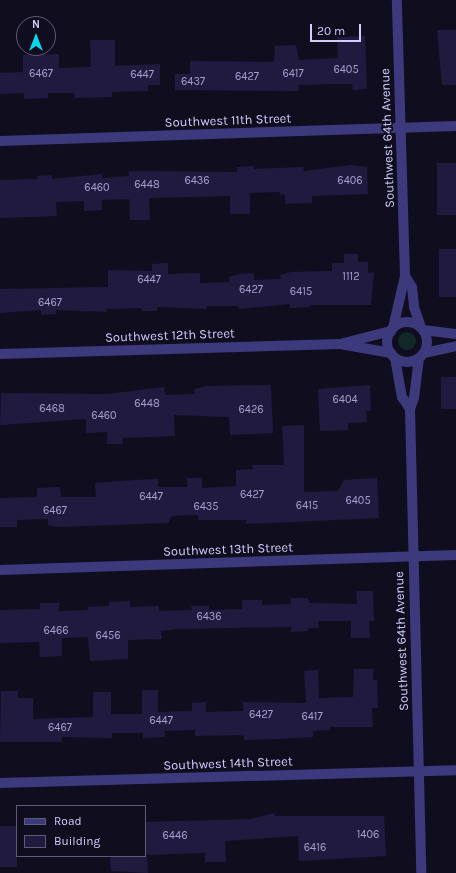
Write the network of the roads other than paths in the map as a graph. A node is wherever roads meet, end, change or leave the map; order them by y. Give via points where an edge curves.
1 (397, 0) edge
2 (456, 126) edge
3 (400, 127) junction
4 (0, 141) edge
5 (405, 276) junction
6 (392, 329) junction
7 (422, 329) junction
8 (456, 334) edge
9 (340, 344) junction
10 (456, 346) edge
11 (0, 354) edge
12 (393, 355) junction
13 (421, 356) junction
14 (410, 409) junction
15 (413, 556) junction
16 (456, 556) edge
17 (0, 570) edge
18 (456, 770) edge
19 (419, 771) junction
20 (0, 783) edge
21 (421, 873) edge

1 - 3 street, Southwest 64th Avenue
2 - 3 street, Southwest 11th Street
3 - 4 street, Southwest 11th Street
3 - 5 street, Southwest 64th Avenue
5 - 6 street, Southwest 64th Avenue
5 - 7 street, Southwest 64th Avenue via 412,287 414,307
6 - 7 street via 407,322
6 - 9 street, Southwest 12th Street
6 - 12 street via 387,342
7 - 8 street
7 - 13 street via 427,341
9 - 11 street, Southwest 12th Street
9 - 12 street, Southwest 12th Street
10 - 13 street
12 - 13 street via 407,362
12 - 14 street, Southwest 64th Avenue via 402,397
13 - 14 street, Southwest 64th Avenue
14 - 15 street, Southwest 64th Avenue
15 - 16 street, Southwest 13th Street
15 - 17 street, Southwest 13th Street
15 - 19 street, Southwest 64th Avenue
18 - 19 street, Southwest 14th Street
19 - 20 street, Southwest 14th Street
19 - 21 street, Southwest 64th Avenue

